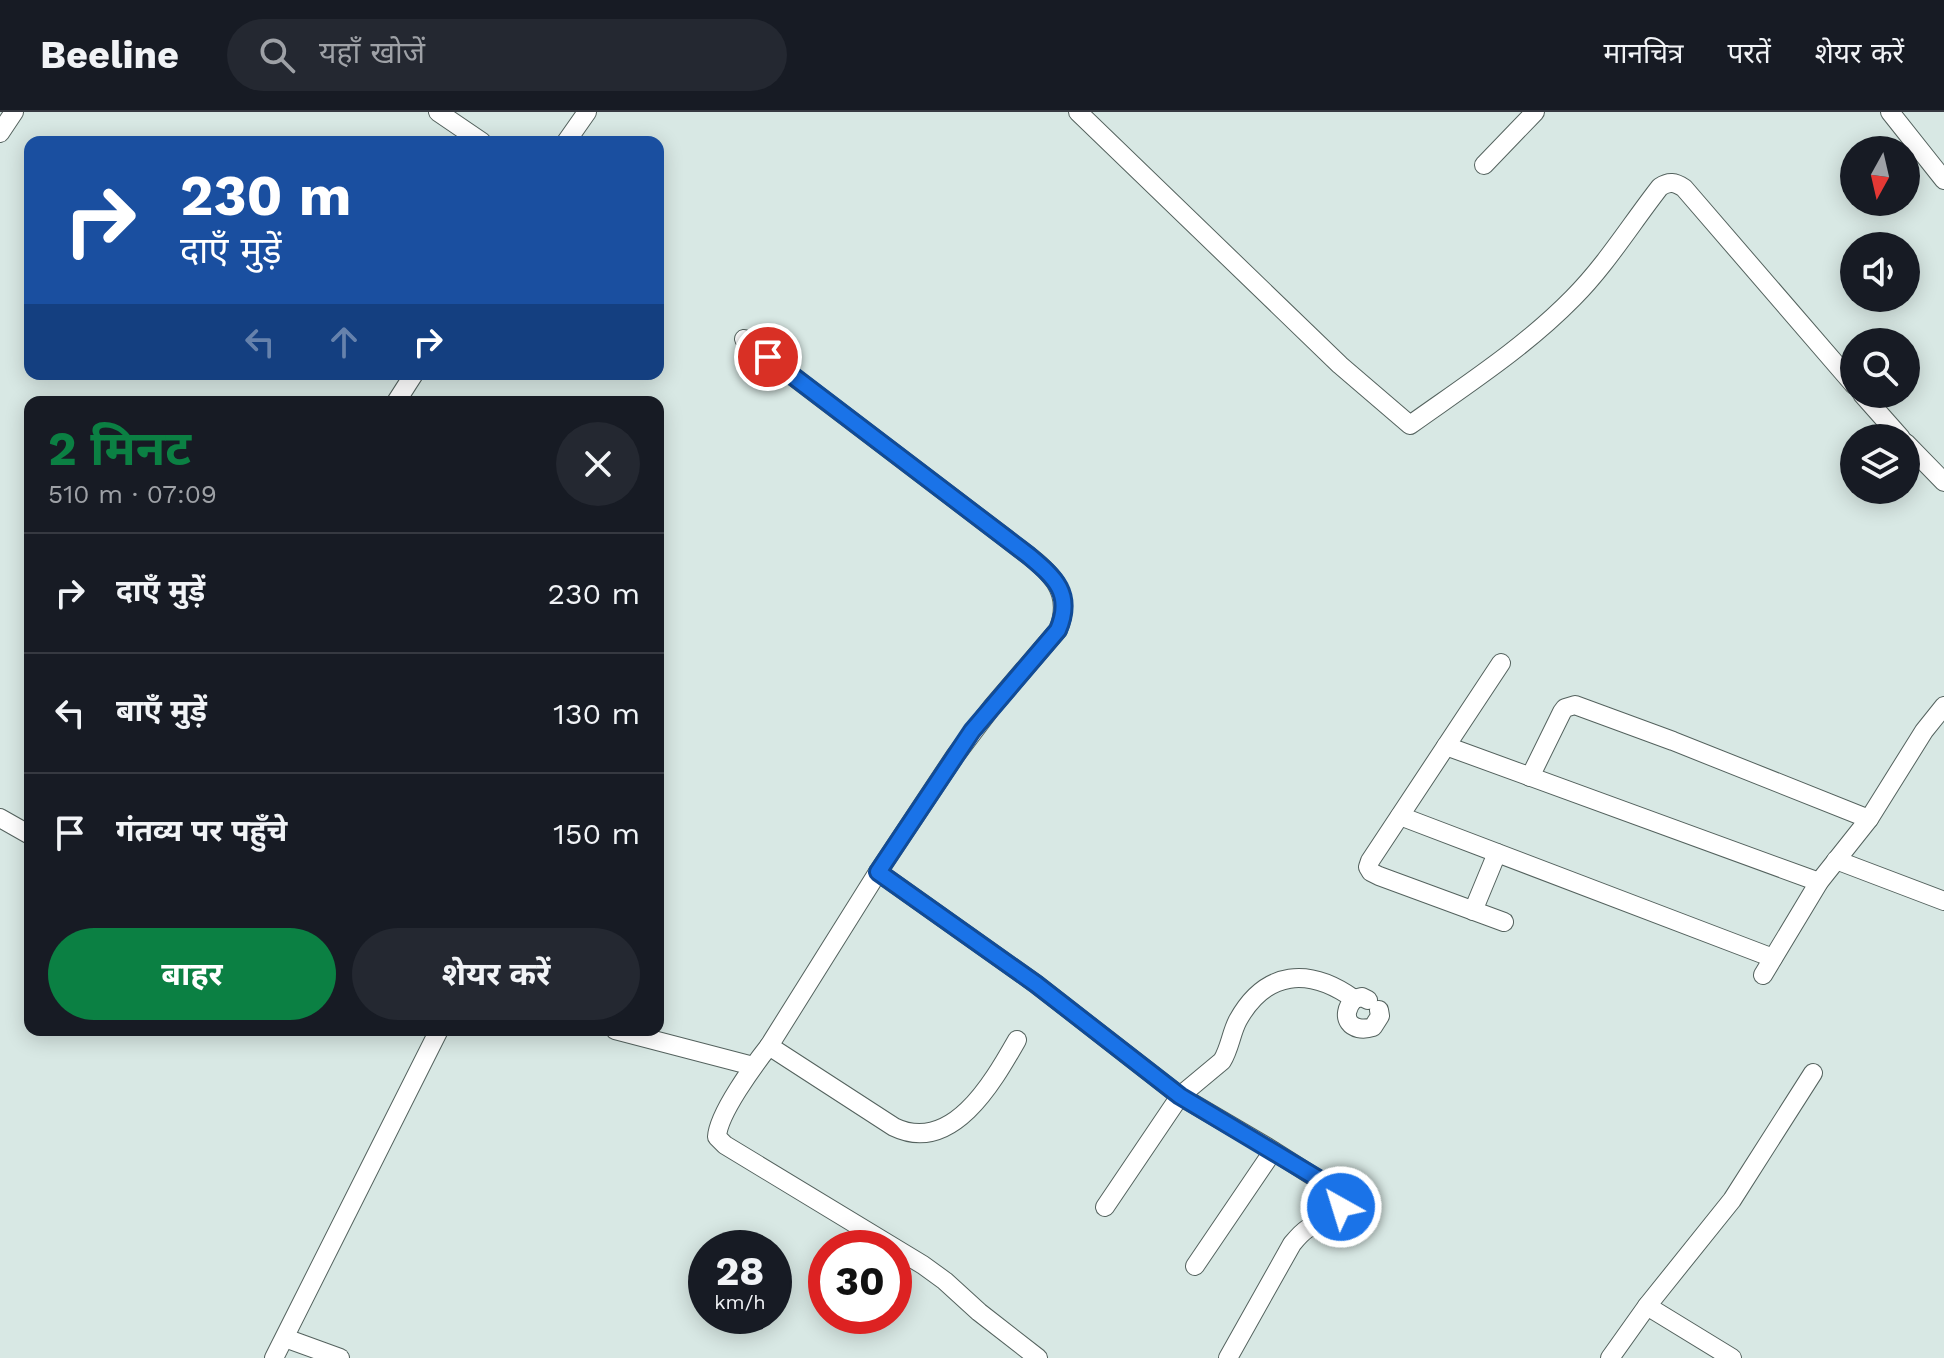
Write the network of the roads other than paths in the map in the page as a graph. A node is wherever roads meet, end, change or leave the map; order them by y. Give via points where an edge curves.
1 (14, 112) edge
2 (438, 112) edge
3 (587, 112) edge
4 (1078, 112) edge
5 (1535, 112) edge
6 (1890, 112) edge
7 (0, 133) edge
8 (473, 136) edge
9 (570, 136) edge
10 (1484, 165) dead end
11 (1944, 180) edge
12 (744, 339) dead end
13 (1840, 369) edge
14 (1874, 408) edge
15 (1889, 424) edge
16 (1920, 457) edge
17 (1944, 482) edge
18 (1501, 663) dead end
19 (1944, 706) edge
20 (1446, 746) junction
21 (1530, 777) junction
22 (1400, 816) junction
23 (0, 818) edge
24 (1869, 819) junction
25 (24, 832) edge
26 (1497, 853) junction
27 (1836, 860) junction
28 (878, 872) junction
29 (1819, 882) junction
30 (1944, 901) edge
31 (1473, 911) junction
32 (1504, 922) dead end
33 (1773, 958) junction
34 (1763, 975) dead end
35 (1367, 1003) dead end
36 (436, 1036) edge
37 (638, 1036) edge
38 (1017, 1040) dead end
39 (769, 1046) junction
40 (753, 1066) junction
41 (1813, 1073) dead end
42 (1180, 1096) junction
43 (1273, 1151) junction
44 (1105, 1207) dead end
45 (1195, 1266) dead end
46 (1647, 1306) junction
47 (285, 1338) junction
48 (274, 1358) edge
49 (340, 1358) edge
50 (1038, 1358) edge
51 (1228, 1358) edge
52 (1610, 1358) edge
53 (1732, 1358) edge

1 - 7 street
2 - 8 street
3 - 9 street
4 - 13 street via 1340,365 1410,425 1513,352 1574,297 1668,183 1684,188
5 - 10 street
6 - 11 street
12 - 28 street via 1007,539 1053,578 1063,598 1058,630 972,731
14 - 15 street
16 - 17 street
18 - 20 street
19 - 24 street
20 - 21 street
20 - 22 street
21 - 24 street via 1562,712 1575,705
21 - 29 street
22 - 26 street
22 - 31 street via 1369,870
23 - 25 street
24 - 27 street
26 - 31 street
26 - 33 street
27 - 29 street
27 - 30 street
28 - 39 street
28 - 42 street via 1036,984
29 - 33 street
31 - 32 street
33 - 34 street
35 - 42 street via 1323,981 1279,981 1252,1000 1222,1061
36 - 47 street
37 - 40 street
38 - 39 street via 983,1095 938,1131 921,1134 894,1127
39 - 40 street
40 - 50 street via 720,1122 720,1141 923,1265
41 - 46 street via 1732,1200
42 - 43 street
42 - 44 street
43 - 45 street
43 - 51 street via 1338,1192 1341,1207 1292,1244
46 - 52 street
46 - 53 street
47 - 48 street
47 - 49 street

